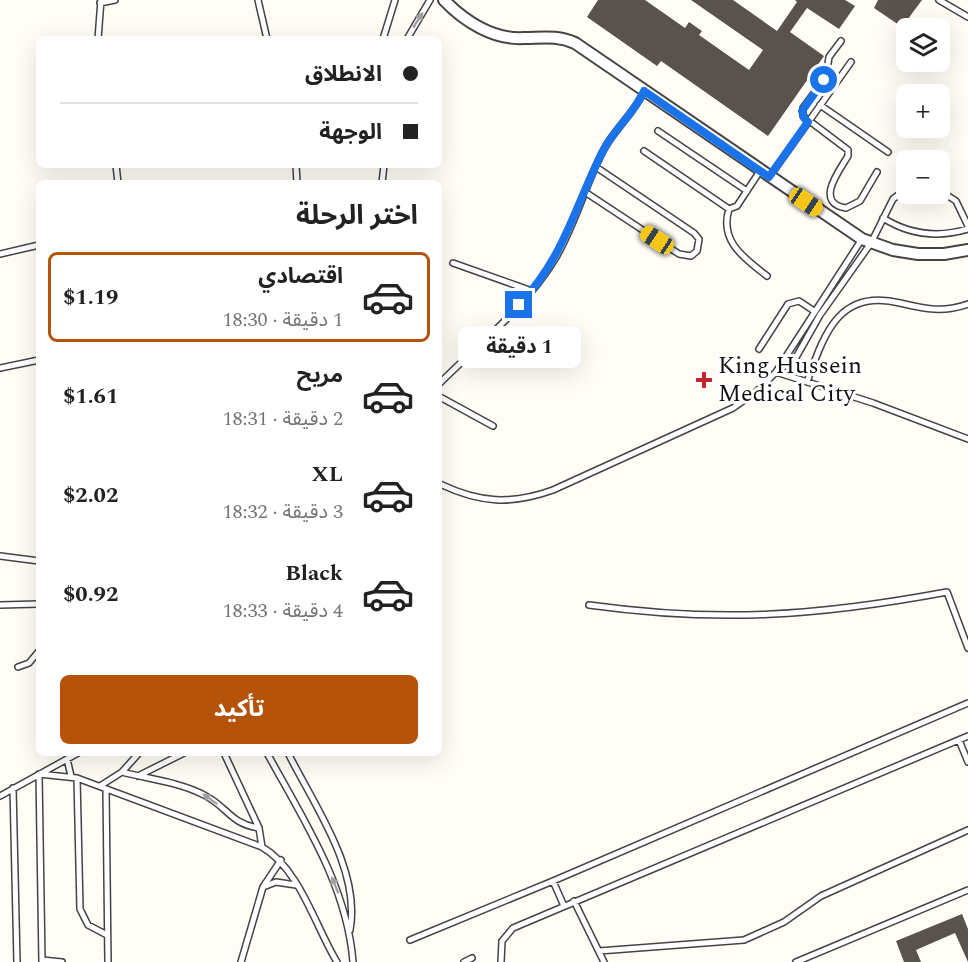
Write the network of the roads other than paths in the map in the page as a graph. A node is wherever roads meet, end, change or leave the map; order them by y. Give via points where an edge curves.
1 (115, 0) edge
2 (258, 0) edge
3 (395, 0) edge
4 (430, 0) edge
5 (444, 0) edge
6 (939, 0) edge
7 (101, 1) edge
8 (968, 17) edge
9 (98, 36) edge
10 (266, 36) edge
11 (384, 36) edge
12 (409, 36) edge
13 (841, 41) dead end
14 (851, 62) dead end
15 (644, 91) junction
16 (820, 105) junction
17 (808, 122) junction
18 (658, 131) dead end
19 (644, 151) dead end
20 (888, 152) dead end
21 (596, 167) junction
22 (877, 172) dead end
23 (765, 174) junction
24 (747, 191) junction
25 (585, 192) junction
26 (896, 197) edge
27 (950, 197) edge
28 (729, 208) junction
29 (883, 218) junction
30 (968, 227) edge
31 (867, 241) junction
32 (36, 246) edge
33 (968, 250) edge
34 (0, 254) edge
35 (453, 263) dead end
36 (767, 276) dead end
37 (532, 291) junction
38 (968, 304) edge
39 (814, 311) junction
40 (759, 349) dead end
41 (36, 361) edge
42 (0, 368) edge
43 (776, 372) junction
44 (786, 375) junction
45 (442, 381) edge
46 (807, 382) junction
47 (442, 398) edge
48 (493, 426) dead end
49 (968, 439) edge
50 (442, 485) edge
51 (0, 556) edge
52 (36, 561) edge
53 (36, 604) edge
54 (0, 605) edge
55 (589, 605) dead end
56 (968, 648) edge
57 (36, 655) edge
58 (18, 667) dead end
59 (968, 703) edge
60 (968, 736) edge
61 (959, 740) junction
62 (72, 756) edge
63 (135, 756) edge
64 (178, 756) edge
65 (225, 756) edge
66 (269, 756) edge
67 (289, 756) edge
68 (67, 759) junction
69 (968, 762) edge
70 (122, 772) junction
71 (39, 774) junction
72 (138, 776) junction
73 (74, 777) junction
74 (13, 788) junction
75 (103, 788) junction
76 (0, 796) edge
77 (260, 828) junction
78 (968, 830) edge
79 (262, 847) junction
80 (281, 860) junction
81 (553, 881) junction
82 (297, 885) junction
83 (263, 887) junction
84 (968, 890) edge
85 (574, 901) junction
86 (564, 906) junction
87 (350, 934) junction
88 (107, 935) junction
89 (410, 940) dead end
90 (599, 951) junction
91 (472, 958) dead end
92 (42, 961) edge
93 (17, 962) edge
94 (62, 962) edge
95 (108, 962) edge
96 (241, 962) edge
97 (337, 962) edge
98 (352, 962) edge
99 (464, 962) edge
100 (501, 962) edge
101 (604, 962) edge
102 (796, 962) edge

1 - 7 lane
2 - 10 lane
3 - 11 lane
12 -> 4 lane
5 - 15 street via 495,35 559,37 575,43
6 - 8 lane
7 - 9 lane
13 - 17 lane via 830,57 826,77 802,111
14 - 16 lane
15 - 21 lane
15 - 23 street
16 - 17 lane
16 - 20 lane
17 - 22 lane via 848,150 830,188 834,204 846,208 858,204
17 - 23 lane
18 - 24 lane
19 - 28 lane
21 - 25 lane
21 - 25 lane via 694,233 699,239 697,251 690,256 679,254
23 - 24 lane
23 - 31 street
24 - 28 lane via 737,206
25 - 37 lane via 564,242
26 - 29 lane
27 - 30 lane via 956,201
28 - 36 lane via 727,227 733,244
29 - 30 lane via 920,233 950,234
29 - 31 lane
31 - 33 street via 918,254
31 - 39 lane
31 - 44 lane
32 - 34 lane
35 - 37 lane
37 - 45 lane
38 - 46 lane via 939,310 884,301 852,306 829,328
39 - 40 lane via 799,301 788,304
39 - 43 lane
41 - 42 lane
43 - 44 lane
43 - 50 lane via 750,396 720,415 541,494 516,500 474,499
44 - 46 lane
46 - 49 lane
47 - 48 lane
51 - 52 lane
53 - 54 lane
55 - 56 lane via 684,616 752,617 832,611 947,592
57 - 58 lane
59 - 81 lane
60 - 61 lane
61 - 69 lane
61 - 85 lane
62 - 68 lane
63 - 70 lane
64 - 72 lane
65 - 77 lane
87 -> 66 lane via 329,868
67 - 87 lane via 345,868 352,908
68 - 71 lane
68 - 73 lane
70 - 72 lane
70 - 75 lane
71 - 73 lane
71 - 74 lane
71 - 92 lane
77 -> 72 lane via 234,820 205,795
73 - 75 lane
73 - 88 lane via 80,909 88,925
74 - 76 lane
74 - 93 lane
75 - 79 lane
75 - 88 lane
77 - 79 lane
78 - 90 lane via 821,896 784,922 744,940
79 - 80 lane
80 - 82 lane
80 - 83 lane
81 - 86 lane
81 - 89 lane
82 - 83 lane via 276,882
82 - 97 lane
83 - 96 lane
84 - 102 lane
85 - 86 lane
85 - 90 lane
86 - 100 lane via 509,930 502,941
87 - 98 lane
88 - 95 lane
90 - 101 lane
91 - 99 lane
92 - 94 lane

